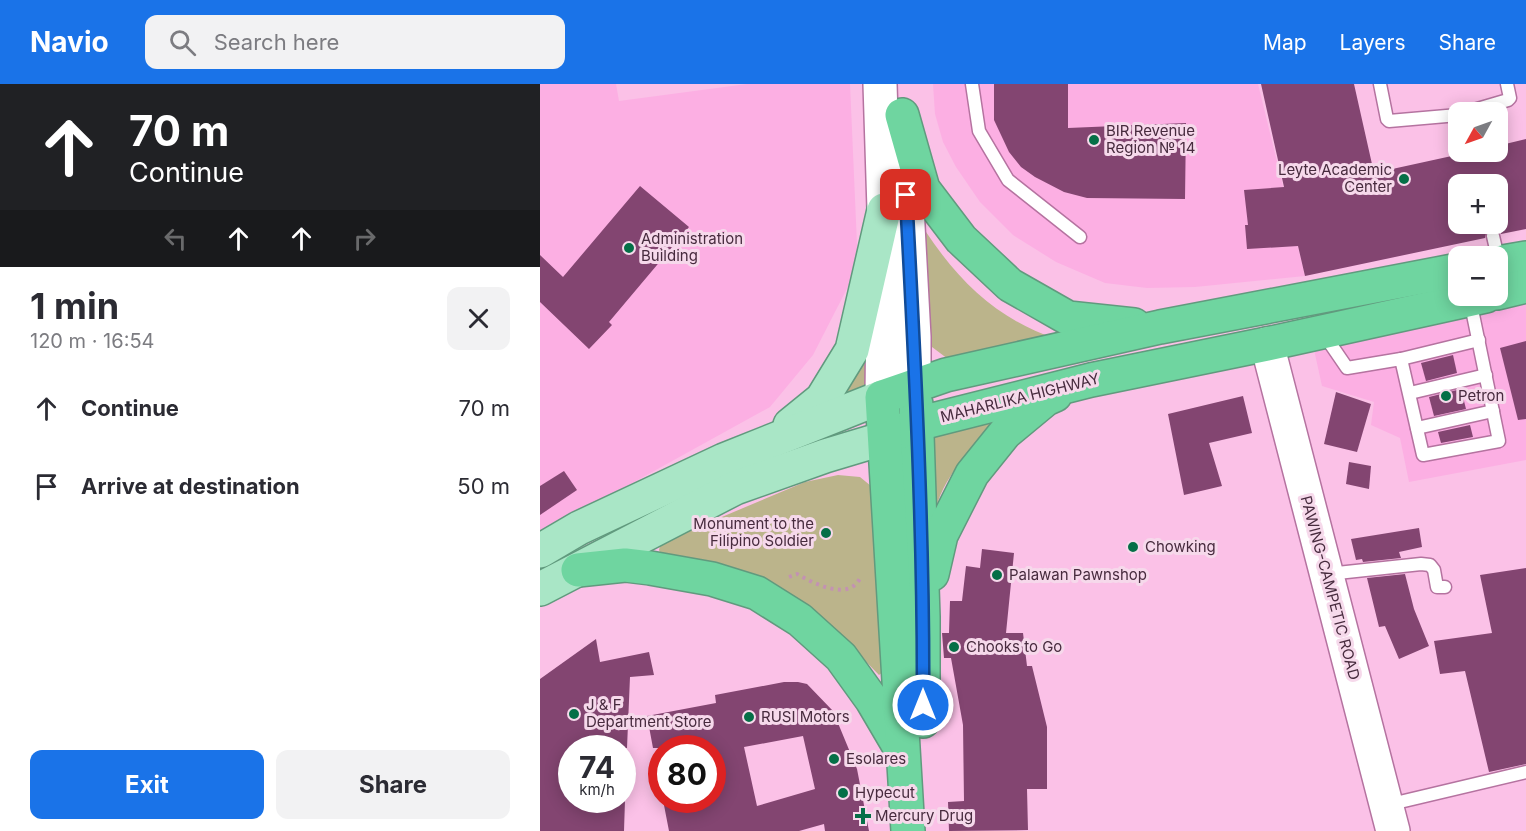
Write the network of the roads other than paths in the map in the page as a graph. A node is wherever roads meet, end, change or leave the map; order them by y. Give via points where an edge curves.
1 (880, 84) edge
2 (972, 84) edge
3 (1380, 84) edge
4 (1507, 84) edge
5 (902, 99) edge
6 (1501, 102) edge
7 (1448, 116) edge
8 (884, 210) junction
9 (1080, 237) dead end
10 (1448, 279) edge
11 (1508, 279) edge
12 (1526, 286) edge
13 (1448, 287) edge
14 (1485, 306) edge
15 (1160, 327) junction
16 (1322, 332) junction
17 (1479, 340) junction
18 (1267, 344) junction
19 (1401, 359) junction
20 (1486, 375) junction
21 (1091, 380) junction
22 (914, 384) junction
23 (1410, 393) junction
24 (882, 397) junction
25 (1493, 411) junction
26 (917, 424) junction
27 (1417, 428) junction
28 (885, 438) junction
29 (773, 440) junction
30 (540, 551) edge
31 (578, 570) junction
32 (1327, 574) junction
33 (1445, 587) dead end
34 (540, 589) edge
35 (923, 617) junction
36 (905, 755) junction
37 (1526, 772) edge
38 (1390, 818) edge
39 (908, 831) edge
40 (927, 831) edge

1 - 8 main road
2 - 9 lane via 979,131 1008,180
3 - 7 lane via 1389,121
4 - 6 lane via 1510,98
5 - 15 highway via 923,189 961,239 1010,285 1068,318
5 - 22 main road
8 - 24 main road
8 - 29 main road via 852,350 822,399
10 - 15 highway, MAHARLIKA HIGHWAY
11 - 12 highway, MAHARLIKA HIGHWAY
13 - 16 highway, MAHARLIKA HIGHWAY
14 - 17 lane
15 - 22 highway, MAHARLIKA HIGHWAY
16 - 18 highway, MAHARLIKA HIGHWAY
16 - 19 lane via 1347,368
17 - 19 lane
17 - 20 lane
18 - 21 highway, MAHARLIKA HIGHWAY
18 - 32 main road, PAWING-CAMPETIC ROAD
19 - 23 lane
20 - 23 lane
20 - 25 lane
21 - 26 highway, MAHARLIKA HIGHWAY
21 - 35 highway via 1046,399 1005,434 972,474 941,535
22 - 24 highway, MAHARLIKA HIGHWAY
22 - 26 highway
23 - 27 lane
24 - 28 highway
24 - 29 main road
25 - 27 lane
25 - 27 lane via 1499,441 1423,455
26 - 28 highway, MAHARLIKA HIGHWAY
26 - 35 highway
28 - 31 main road via 735,488
28 - 36 highway
29 - 30 main road via 660,489
31 - 34 main road
31 - 36 highway via 625,565 650,568 712,579 757,593 800,620 841,657
32 - 33 lane via 1421,564 1434,570 1437,587
32 - 38 main road, PAWING-CAMPETIC ROAD
35 - 40 highway
36 - 39 highway
37 - 38 lane

